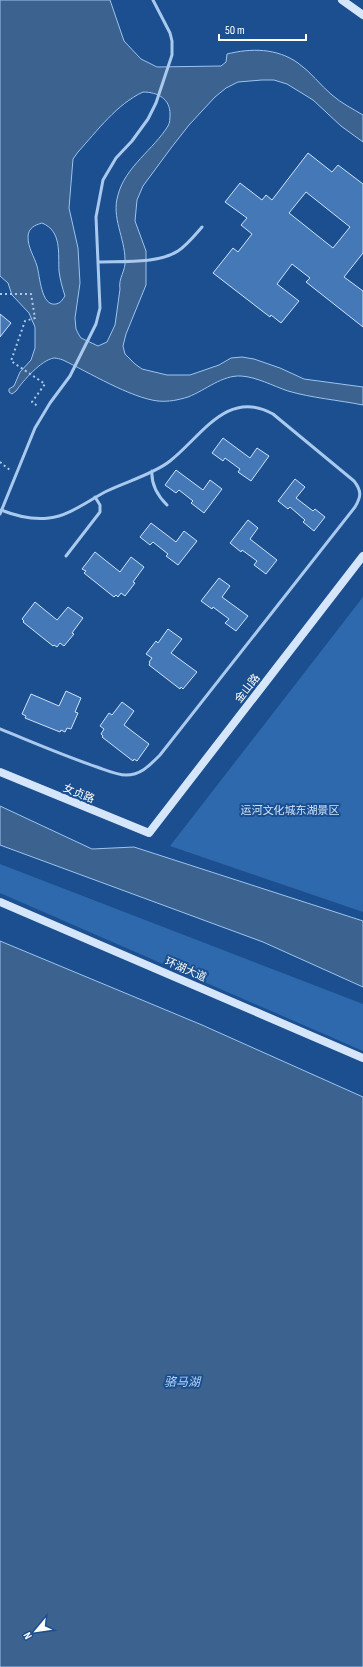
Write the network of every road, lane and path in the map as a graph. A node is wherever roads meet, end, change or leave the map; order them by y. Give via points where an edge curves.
1 (153, 0) edge
2 (342, 0) edge
3 (363, 15) edge
4 (202, 227) dead end
5 (98, 262) junction
6 (0, 294) edge
7 (45, 411) junction
8 (0, 462) edge
9 (152, 471) junction
10 (15, 474) junction
11 (95, 497) junction
12 (167, 505) dead end
13 (1, 512) edge
14 (66, 556) dead end
15 (363, 556) edge
16 (0, 729) edge
17 (0, 772) edge
18 (149, 834) joint
19 (0, 902) edge
20 (363, 1058) edge

1 - 5 lane via 170,34 172,55 156,102 142,128 116,158 103,180 96,217
2 - 3 street
4 - 5 lane via 172,254 151,259
5 - 7 lane via 100,308 96,324 70,376
6 - 7 path via 31,294 36,318 25,320 11,360 45,384 32,402
7 - 10 lane via 34,428
8 - 10 path
9 - 11 lane
9 - 12 lane via 151,478 155,489
9 - 16 lane via 169,462 225,412 243,406 256,406 273,414 350,477 358,485 360,495 355,507 160,756 147,768 126,775 115,773 66,757
10 - 13 lane
11 - 13 lane via 60,516 50,518 23,517
11 - 14 lane via 100,505 100,512
15 - 18 street, 金山路
17 - 18 street, 女贞路
19 - 20 street, 环湖大道

